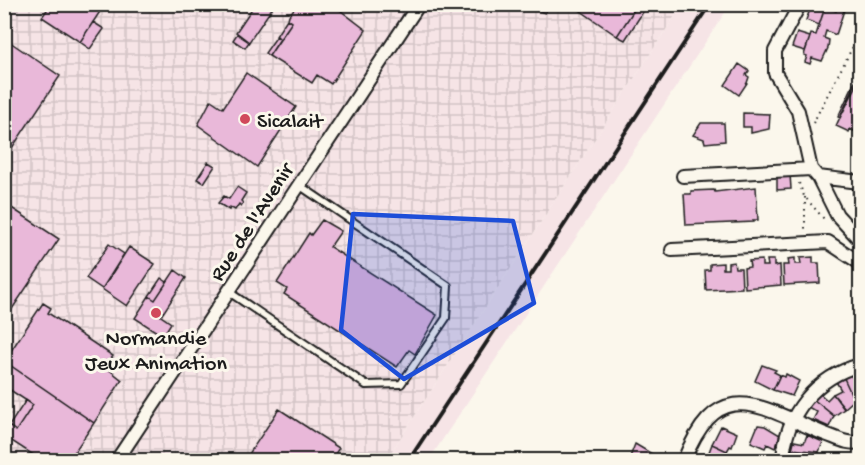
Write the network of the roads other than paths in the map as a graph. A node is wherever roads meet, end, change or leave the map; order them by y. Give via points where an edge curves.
1 (419, 4) edge
2 (800, 4) edge
3 (815, 173) junction
4 (683, 176) dead end
5 (860, 182) edge
6 (299, 185) junction
7 (861, 198) edge
8 (861, 240) edge
9 (672, 250) dead end
10 (861, 263) edge
11 (228, 292) junction
12 (861, 365) edge
13 (792, 420) junction
14 (861, 442) edge
15 (117, 460) edge
16 (684, 460) edge
17 (783, 460) edge

1 - 6 street, Rue de l'Avenir
2 - 3 street via 775,51 773,63 798,111
3 - 4 street
3 - 5 street
3 - 8 street via 837,215
5 - 7 street
6 - 11 street, Rue de l'Avenir
6 - 11 lane via 448,286 446,318 401,384 366,385
9 - 10 street via 828,242
11 - 15 street, Rue de l'Avenir
12 - 13 street via 839,371 811,392
13 - 14 street via 846,442
13 - 16 street via 745,403 723,407 697,430
13 - 17 street

